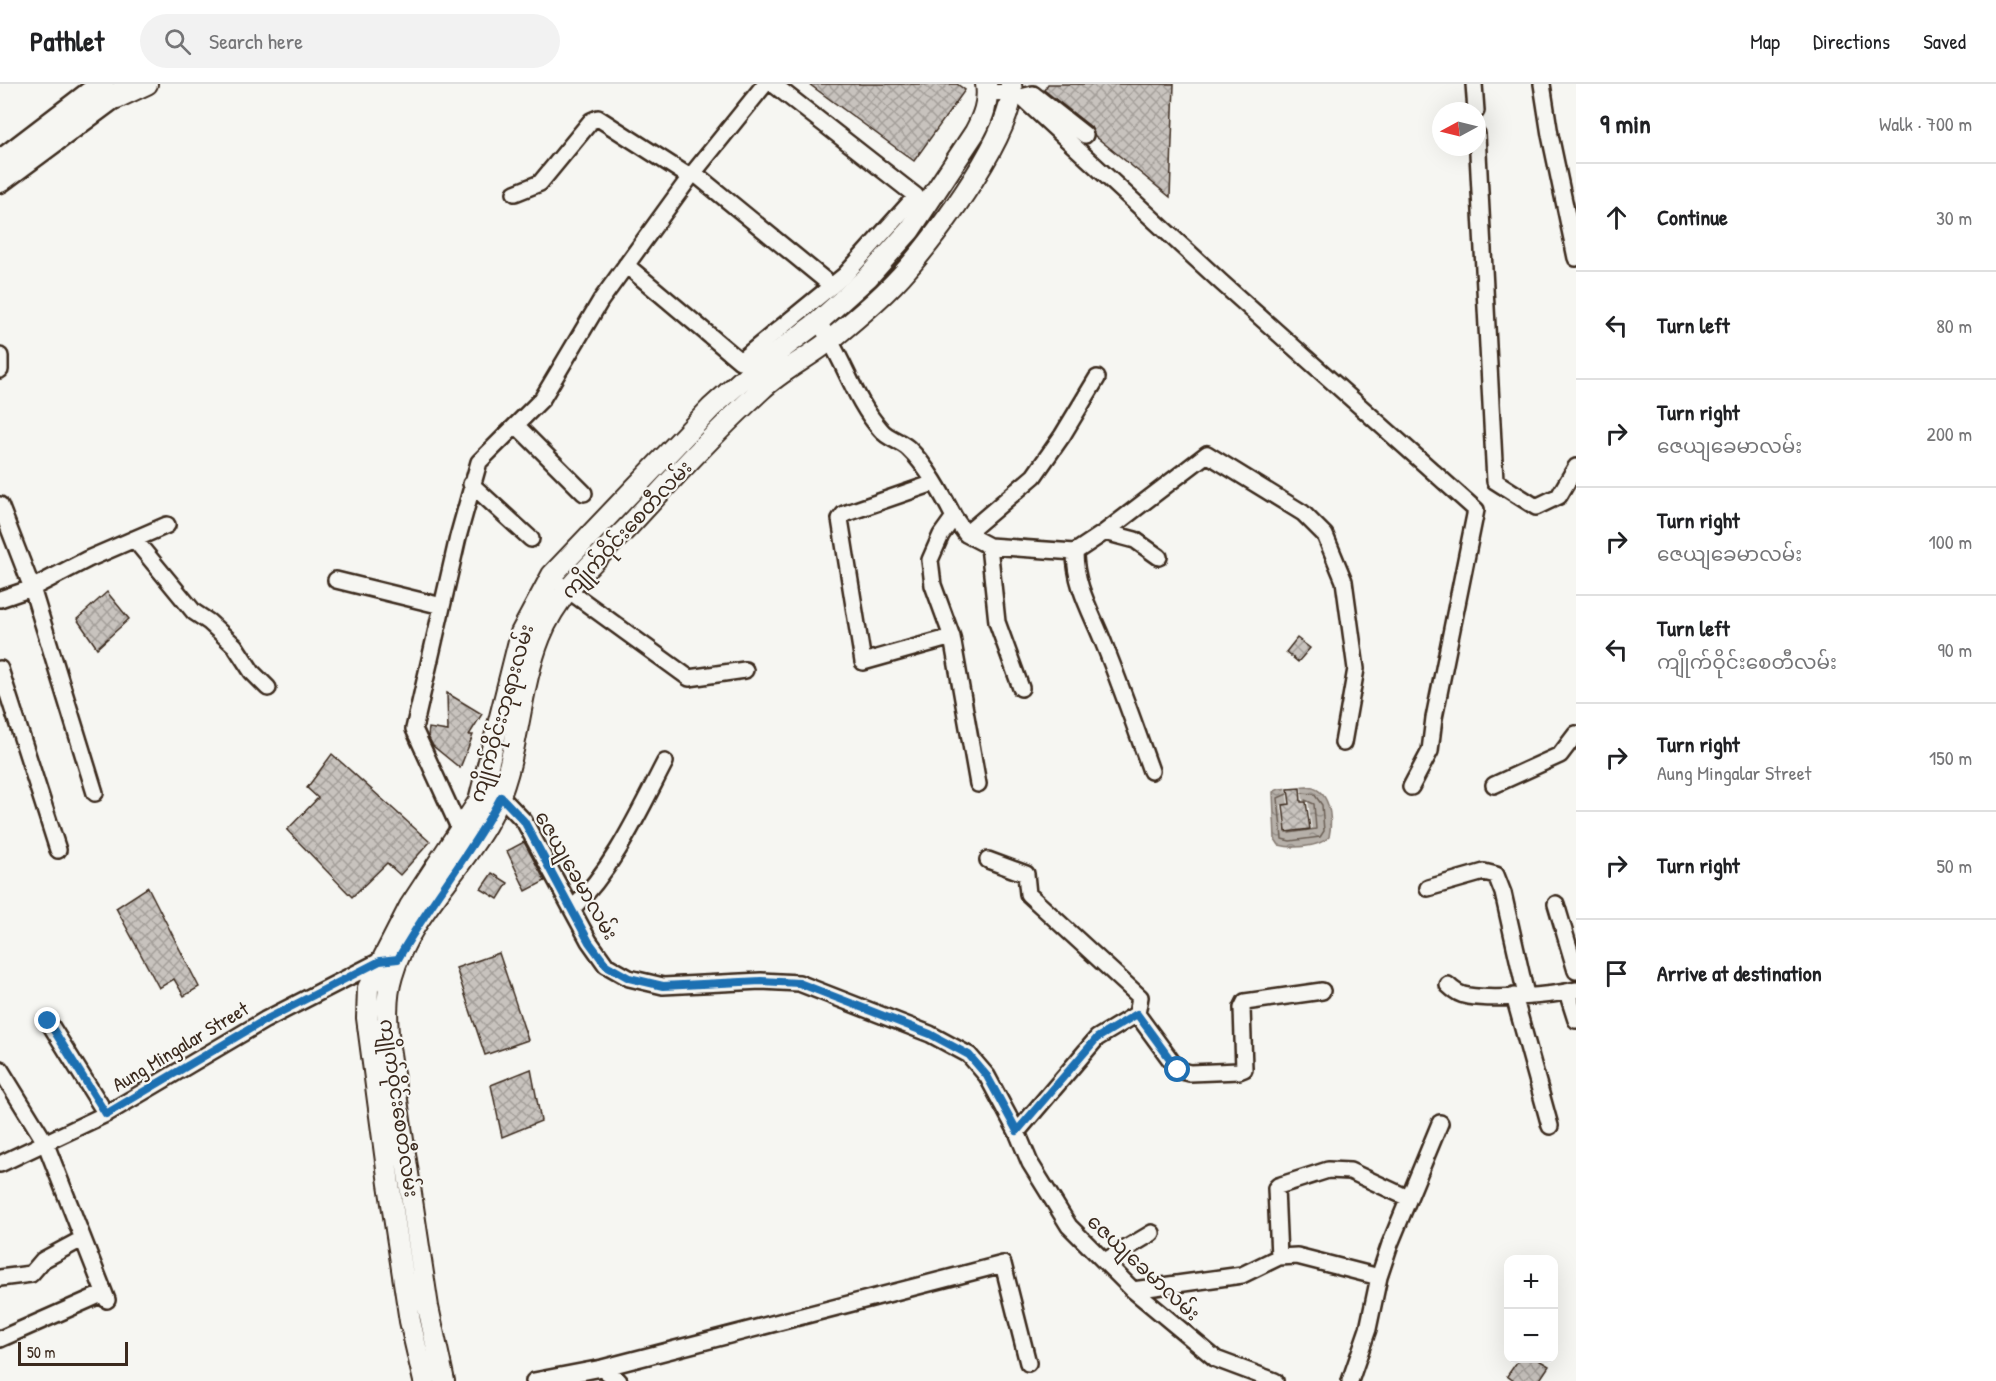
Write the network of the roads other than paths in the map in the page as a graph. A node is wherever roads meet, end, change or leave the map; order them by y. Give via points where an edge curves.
1 (131, 84) edge
2 (147, 84) edge
3 (765, 84) edge
4 (773, 84) edge
5 (1474, 84) edge
6 (1542, 84) edge
7 (103, 89) edge
8 (987, 89) edge
9 (1023, 90) edge
10 (1475, 102) edge
11 (1085, 135) dead end
12 (1478, 156) edge
13 (0, 162) edge
14 (692, 175) junction
15 (0, 181) edge
16 (515, 193) dead end
17 (1576, 258) edge
18 (626, 265) junction
19 (832, 286) junction
20 (818, 322) junction
21 (831, 340) junction
22 (0, 356) edge
23 (0, 370) edge
24 (1097, 378) dead end
25 (517, 426) junction
26 (674, 448) junction
27 (688, 462) junction
28 (1576, 467) edge
29 (934, 483) junction
30 (471, 484) junction
31 (584, 493) dead end
32 (0, 505) edge
33 (954, 517) junction
34 (167, 525) dead end
35 (614, 527) junction
36 (1105, 532) junction
37 (966, 534) junction
38 (134, 539) junction
39 (531, 539) dead end
40 (989, 546) junction
41 (1075, 552) junction
42 (1160, 557) dead end
43 (336, 580) dead end
44 (559, 584) junction
45 (32, 588) junction
46 (0, 599) edge
47 (442, 606) junction
48 (952, 637) junction
49 (0, 669) edge
50 (745, 670) dead end
51 (268, 688) dead end
52 (1022, 688) dead end
53 (1576, 734) edge
54 (1343, 743) dead end
55 (665, 762) dead end
56 (1151, 771) dead end
57 (978, 784) dead end
58 (1494, 785) dead end
59 (1411, 787) dead end
60 (483, 789) junction
61 (95, 793) dead end
62 (501, 797) junction
63 (460, 832) junction
64 (58, 850) dead end
65 (988, 860) dead end
66 (1428, 888) dead end
67 (1556, 904) dead end
68 (572, 909) junction
69 (389, 960) junction
70 (1576, 971) edge
71 (1448, 986) dead end
72 (1322, 991) dead end
73 (1571, 991) edge
74 (1520, 995) junction
75 (1137, 1014) junction
76 (1576, 1020) edge
77 (48, 1021) dead end
78 (0, 1069) edge
79 (384, 1083) junction
80 (106, 1114) junction
81 (1440, 1123) dead end
82 (1550, 1126) dead end
83 (1017, 1131) junction
84 (45, 1142) junction
85 (0, 1164) edge
86 (1408, 1198) junction
87 (1152, 1233) dead end
88 (82, 1239) junction
89 (1279, 1257) junction
90 (1105, 1262) junction
91 (1379, 1276) junction
92 (0, 1278) edge
93 (1133, 1290) junction
94 (0, 1339) edge
95 (1028, 1363) dead end
96 (602, 1368) junction
97 (424, 1381) edge
98 (444, 1381) edge
99 (534, 1381) edge
100 (619, 1381) edge
101 (1275, 1381) edge
102 (1350, 1381) edge

1 - 7 highway
2 - 7 main road
3 - 14 street
4 - 19 street via 916,196
5 - 10 street
6 - 17 street
7 - 13 highway
7 - 15 highway
8 - 9 street
8 - 20 main road, ကျိုက်ဝိုင်းဘုရားလမ်း via 984,115 975,132 910,230 868,278
9 - 11 street
9 - 21 main road, ကျိုက်ဝိုင်းစေတီလမ်း via 947,219 907,269
9 - 59 street via 1231,291 1476,510 1430,751
12 - 28 street via 1496,481 1536,507 1559,496
14 - 16 street via 598,118 591,121 540,183
14 - 18 street
14 - 19 street
18 - 19 street via 740,361
18 - 25 street via 542,399
20 - 21 street
20 - 26 main road, ကျိုက်ဝိုင်းဘုရားလမ်း via 751,372
21 - 27 main road, ကျိုက်ဝိုင်းစေတီလမ်း via 765,386
21 - 29 street via 862,404 882,432 908,448
22 - 23 street
24 - 37 street via 1034,476
25 - 30 street via 479,462
25 - 31 street
26 - 27 main road
26 - 35 main road, ကျိုက်ဝိုင်းဘုရားလမ်း
27 - 35 main road, ကျိုက်ဝိုင်းစေတီလမ်း
29 - 33 street
29 - 48 street via 844,514 840,519 863,662
30 - 39 street
30 - 47 street
32 - 45 street
33 - 37 street
33 - 48 street via 930,560 933,585
34 - 38 street
35 - 44 main road, ကျိုက်ဝိုင်းဘုရားလမ်း
36 - 41 street
36 - 42 street via 1135,540
36 - 54 street via 1207,454 1303,513 1325,535 1344,581 1356,669
37 - 40 street
38 - 45 street
38 - 51 street via 194,612 235,646
40 - 41 street
40 - 52 street via 997,622
41 - 56 street via 1075,573 1084,600
43 - 47 street
44 - 50 street via 689,678
44 - 60 main road, ကျိုက်ဝိုင်းဘုရားလမ်း via 521,633
44 - 62 main road, ကျိုက်ဝိုင်းစေတီလမ်း via 533,658
45 - 46 street
45 - 61 street
47 - 63 street via 414,735
48 - 57 street
49 - 64 street
53 - 58 street via 1560,755
55 - 68 street via 595,887
60 - 62 street
60 - 63 main road, ကျိုက်ဝိုင်းဘုရားလမ်း
62 - 68 street, ဇေယျခေမာလမ်း via 524,821
62 - 69 main road, ကျိုက်ဝိုင်းစေတီလမ်း via 486,825
63 - 69 main road, ကျိုက်ဝိုင်းဘုရားလမ်း via 410,906
65 - 75 street via 1026,874 1028,894 1140,997
66 - 74 street via 1484,872 1496,875 1503,893
67 - 70 street
68 - 83 street, ဇေယျခေမာလမ်း via 606,965 629,978 663,986 799,983 930,1034 969,1055 987,1076
69 - 79 main road, ကျိုက်ဝိုင်းဘုရားလမ်း via 368,988 367,1018
69 - 80 street, Aung Mingalar Street via 265,1020
71 - 74 street via 1469,996
72 - 75 street via 1245,1002 1245,1069 1239,1071 1178,1070
73 - 74 street
73 - 76 street
74 - 82 street
75 - 83 street via 1097,1038
77 - 80 street
78 - 84 street
79 - 97 main road, ကျိုက်ဝိုင်းဘုရားလမ်း via 410,1321
79 - 98 main road, ကျိုက်ဝိုင်းစေတီလမ်း
80 - 84 street, Aung Mingalar Street
81 - 86 street
83 - 90 street, ဇေယျခေမာလမ်း via 1030,1163 1069,1226
84 - 85 street, Aung Mingalar Street
84 - 88 street
86 - 89 street via 1350,1171 1328,1170 1278,1186
86 - 91 street
87 - 90 street
88 - 92 street via 43,1260 31,1274
88 - 94 street via 105,1296
89 - 91 street via 1297,1257
89 - 93 street via 1242,1275
90 - 93 street, ဇေယျခေမာလမ်း
91 - 102 street via 1368,1329
93 - 101 street, ဇေယျခေမာလမ်း via 1216,1359
95 - 96 street via 1003,1264
96 - 99 street
96 - 100 street

